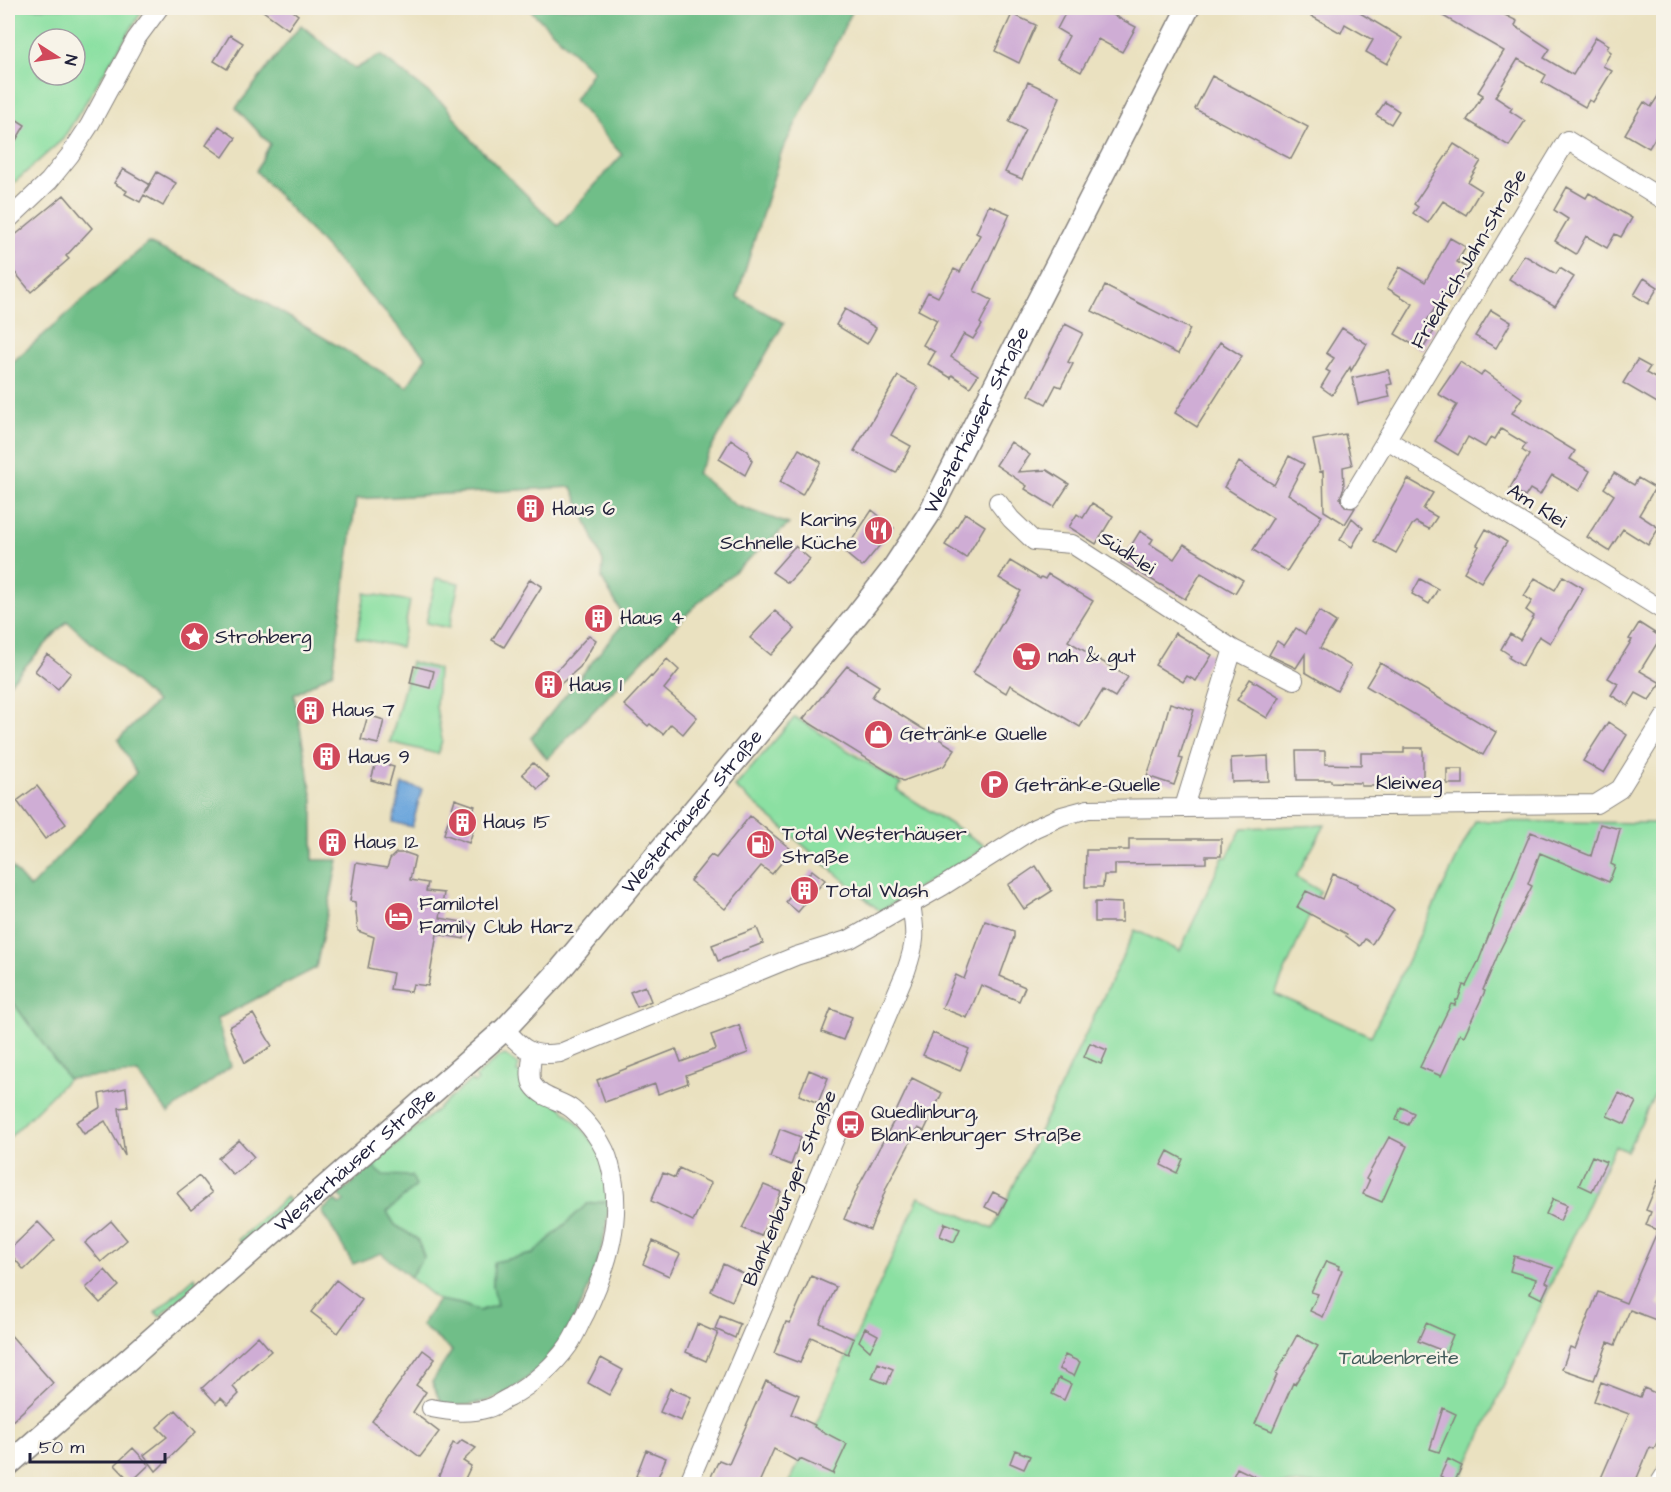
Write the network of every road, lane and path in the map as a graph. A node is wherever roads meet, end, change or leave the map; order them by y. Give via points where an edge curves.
1 (159, 8) edge
2 (1188, 8) edge
3 (1664, 200) edge
4 (8, 220) edge
5 (1386, 439) junction
6 (1351, 498) dead end
7 (998, 502) dead end
8 (1664, 611) edge
9 (1233, 649) junction
10 (1294, 680) dead end
11 (1664, 718) edge
12 (1184, 807) junction
13 (911, 904) junction
14 (505, 1029) junction
15 (532, 1054) junction
16 (431, 1408) dead end
17 (8, 1466) edge
18 (1664, 1476) edge
19 (688, 1485) edge
20 (1659, 1485) edge

1 - 4 street via 136,39 70,155
2 - 14 main road, Westerhäuser Straße via 948,478 898,561 560,970
3 - 5 street, Friedrich-Jahn-Straße via 1567,140
5 - 6 street, Friedrich-Jahn-Straße
5 - 8 street, Am Klei
7 - 9 street, Südklei via 1034,541 1072,544
9 - 10 street, Südklei
9 - 12 street
11 - 12 street, Kleiweg via 1620,789 1596,804
12 - 13 street, Kleiweg via 1088,809 1062,816 1035,828
13 - 15 street via 850,939 796,956 560,1053
13 - 19 street, Blankenburger Straße via 915,933 906,971
14 - 15 street
14 - 17 main road, Westerhäuser Straße
15 - 16 street via 533,1085 571,1108 595,1134 610,1161 616,1212 608,1258 577,1332 542,1375 490,1408 457,1413
18 - 20 street

